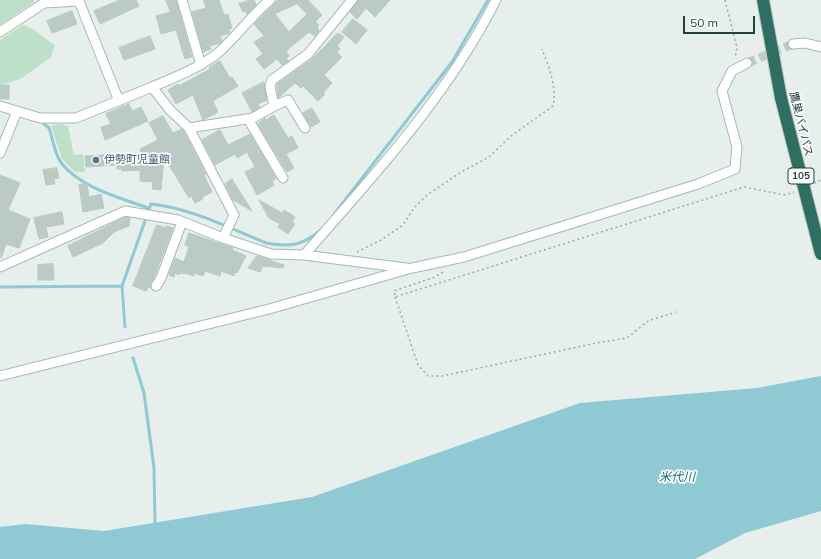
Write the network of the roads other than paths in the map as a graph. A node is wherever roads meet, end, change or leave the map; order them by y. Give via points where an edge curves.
1 (182, 0) edge
2 (270, 0) edge
3 (352, 0) edge
4 (496, 0) edge
5 (763, 0) edge
6 (0, 32) edge
7 (792, 44) tunnel mouth
8 (821, 47) edge
9 (747, 63) tunnel mouth
10 (201, 65) junction
11 (152, 87) junction
12 (119, 101) junction
13 (0, 106) edge
14 (274, 106) junction
15 (17, 111) junction
16 (248, 119) junction
17 (189, 128) junction
18 (305, 128) dead end
19 (0, 153) edge
20 (283, 178) dead end
21 (182, 222) junction
22 (225, 235) junction
23 (821, 254) edge
24 (304, 255) junction
25 (0, 267) edge
26 (412, 268) junction
27 (156, 286) dead end
28 (0, 376) edge

1 - 10 street
2 - 10 street via 218,52
3 - 14 street via 308,54 272,80 270,86
4 - 24 street via 453,75 403,139
5 - 23 highway, 鷹巣バイパス / 105, bridge via 781,98
6 - 12 street via 44,3 79,1
7 - 8 street via 805,43
9 - 26 street via 732,71 722,91 737,147 735,168 698,184 509,244
10 - 11 street
11 - 12 street
11 - 17 street via 170,110
12 - 15 street via 76,118 40,118
13 - 15 street
14 - 16 street
14 - 18 street via 288,100
15 - 19 street
16 - 17 street
16 - 20 street
17 - 22 street via 234,215
21 - 22 street
21 - 25 street via 125,211
21 - 27 street
22 - 24 street via 271,254
24 - 26 street
26 - 28 street via 269,309

